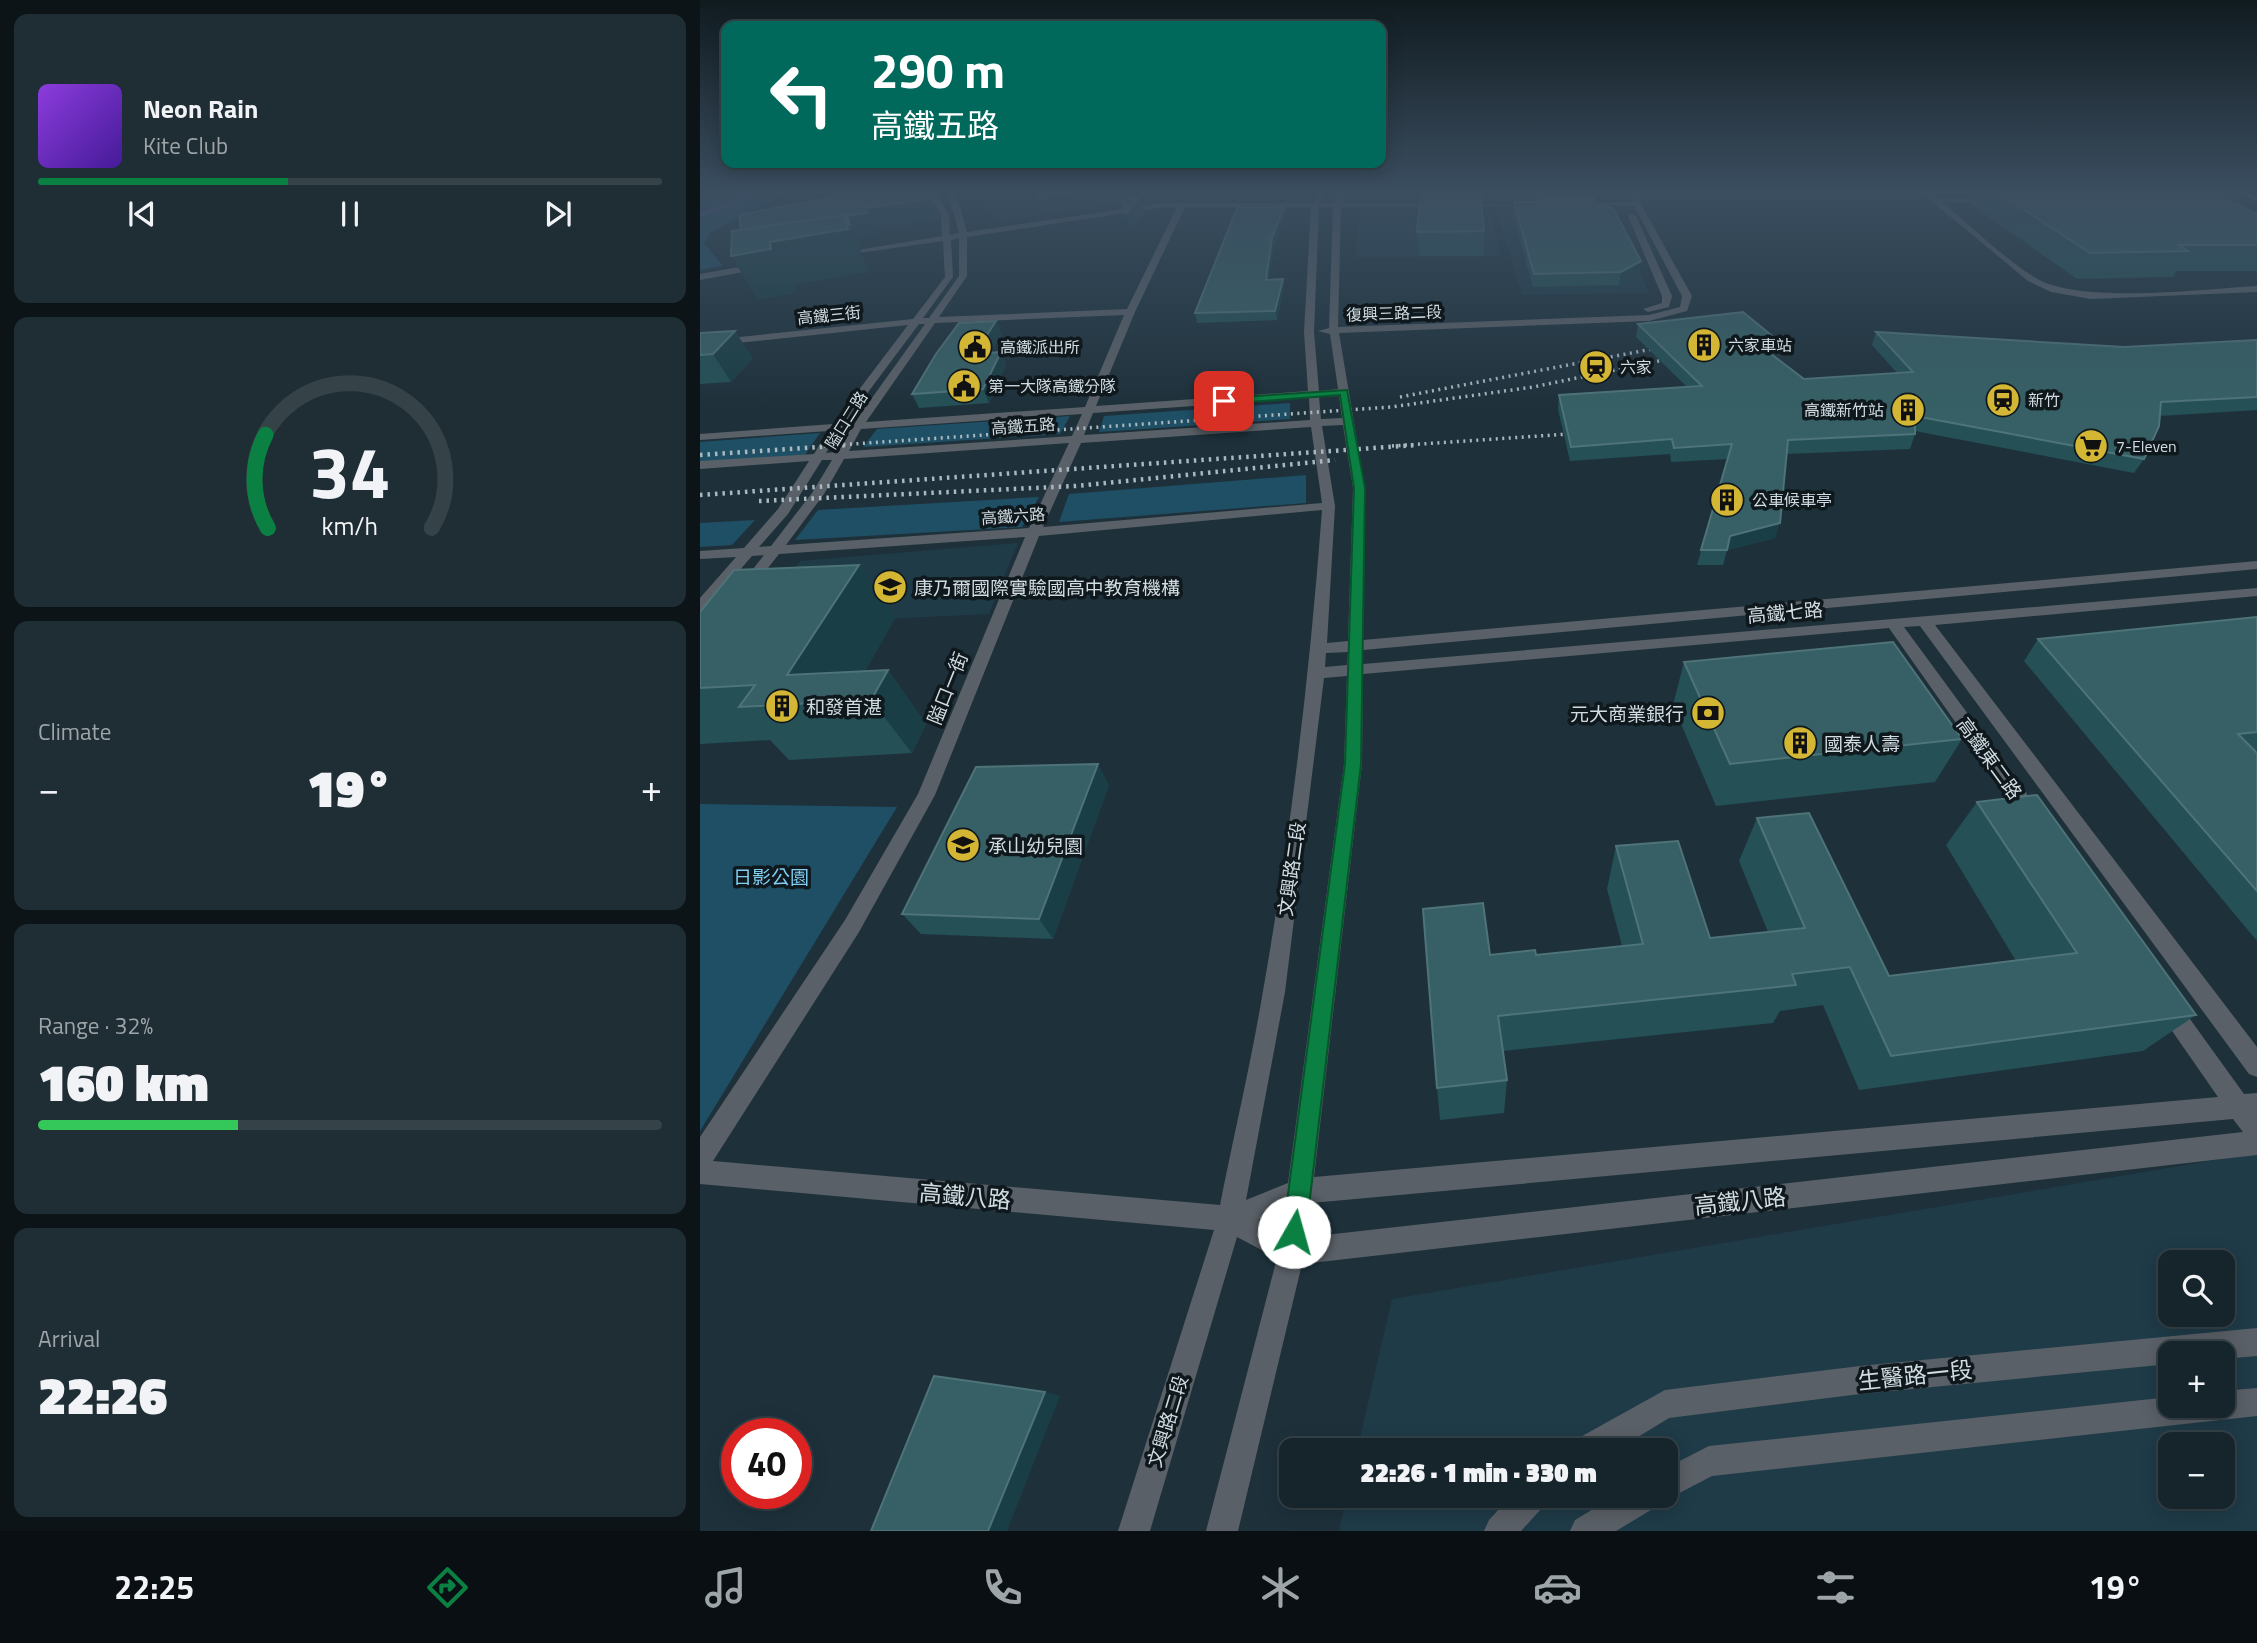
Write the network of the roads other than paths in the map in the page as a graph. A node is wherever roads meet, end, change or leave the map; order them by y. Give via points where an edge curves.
1 (756, 264) edge
2 (948, 264) edge
3 (962, 264) edge
4 (1152, 264) edge
5 (1313, 264) edge
6 (1337, 264) edge
7 (1655, 264) edge
8 (1669, 264) edge
9 (2015, 264) edge
10 (2025, 264) edge
11 (700, 274) edge
12 (2257, 284) edge
13 (2257, 289) edge
14 (1130, 312) junction
15 (934, 320) junction
16 (917, 321) junction
17 (1334, 328) junction
18 (1309, 329) junction
19 (700, 344) edge
20 (1344, 392) junction
21 (1314, 394) junction
22 (1088, 410) junction
23 (1348, 421) junction
24 (1315, 422) junction
25 (858, 425) junction
26 (837, 427) junction
27 (700, 437) edge
28 (1078, 438) junction
29 (842, 455) junction
30 (818, 457) junction
31 (700, 465) edge
32 (1329, 506) junction
33 (806, 510) junction
34 (783, 511) junction
35 (1034, 532) junction
36 (776, 550) junction
37 (748, 551) junction
38 (700, 555) edge
39 (2257, 565) edge
40 (2257, 592) edge
41 (734, 602) edge
42 (700, 607) edge
43 (1924, 621) junction
44 (1894, 624) junction
45 (1357, 646) junction
46 (1319, 649) junction
47 (1356, 670) junction
48 (1316, 673) junction
49 (2042, 831) edge
50 (2156, 989) edge
51 (2257, 1066) edge
52 (2249, 1106) edge
53 (2257, 1132) edge
54 (2257, 1143) edge
55 (700, 1159) edge
56 (700, 1172) edge
57 (1299, 1191) junction
58 (1230, 1219) junction
59 (1292, 1252) junction
60 (2257, 1342) edge
61 (2257, 1402) edge
62 (1608, 1438) edge
63 (1678, 1478) edge
64 (1521, 1508) edge
65 (1625, 1508) edge
66 (1134, 1531) edge
67 (1222, 1531) edge
68 (1500, 1531) edge
69 (1586, 1531) edge

1 - 11 street
2 - 16 street, 隘口二路 via 948,277
3 - 15 street, 隘口二路 via 962,276
4 - 14 street, 隘口一街
5 - 18 street, 文興路二段
6 - 17 street
7 - 17 street, 復興三路二段 via 1667,296 1666,305 1655,309
8 - 17 street, 復興三路二段 via 1687,296 1684,309 1671,315
9 - 13 street via 2054,290 2091,296
10 - 12 street via 2061,287 2094,292
14 - 15 street, 高鐵三街
14 - 22 street, 隘口一街
15 - 16 street, 高鐵三街
15 - 25 street, 隘口二路
16 - 19 street, 高鐵三街
16 - 26 street, 隘口二路
17 - 18 street, 復興三路二段
17 - 20 street
18 - 21 street, 文興路二段
20 - 21 street, 高鐵五路
20 - 23 street
21 - 22 street, 高鐵五路
21 - 24 street, 文興路二段
22 - 25 street, 高鐵五路
22 - 28 street, 隘口一街
23 - 24 street, 高鐵五路
23 - 45 street via 1359,488
24 - 28 street, 高鐵五路
24 - 32 street, 文興路二段
25 - 26 street, 高鐵五路
25 - 29 street, 隘口二路
26 - 27 street, 高鐵五路
26 - 30 street, 隘口二路
28 - 29 street, 高鐵五路
28 - 35 street, 隘口一街
29 - 30 street, 高鐵五路
29 - 33 street, 隘口二路
30 - 31 street, 高鐵五路
30 - 34 street, 隘口二路
32 - 35 street, 高鐵六路
32 - 46 street, 文興路二段
33 - 34 street
33 - 36 street, 隘口二路
34 - 37 street, 隘口二路
35 - 36 street, 高鐵六路
35 - 55 street, 隘口一街 via 926,795 852,926
36 - 37 street, 高鐵六路
36 - 41 street, 隘口二路
37 - 38 street, 高鐵六路
37 - 42 street, 隘口二路
39 - 45 street, 高鐵七路
40 - 43 street, 高鐵七路
43 - 44 street, 高鐵七路
43 - 51 street, 高鐵東二路
44 - 47 street, 高鐵七路
44 - 49 street, 高鐵東二路
45 - 46 street, 高鐵七路
45 - 47 street
46 - 48 street, 文興路二段
47 - 48 street, 高鐵七路
47 - 57 street via 1353,764
48 - 58 street, 文興路二段 via 1273,992
50 - 52 street
52 - 53 street
52 - 57 street, 高鐵八路
54 - 59 street, 高鐵八路
56 - 58 street, 高鐵八路
57 - 58 street, 高鐵八路
57 - 59 street
58 - 59 street, 高鐵八路
58 - 66 street, 文興路二段
59 - 67 street
60 - 62 street, 生醫路一段 via 1860,1380 1665,1404
61 - 63 street via 1709,1461
64 - 68 street
65 - 69 street

